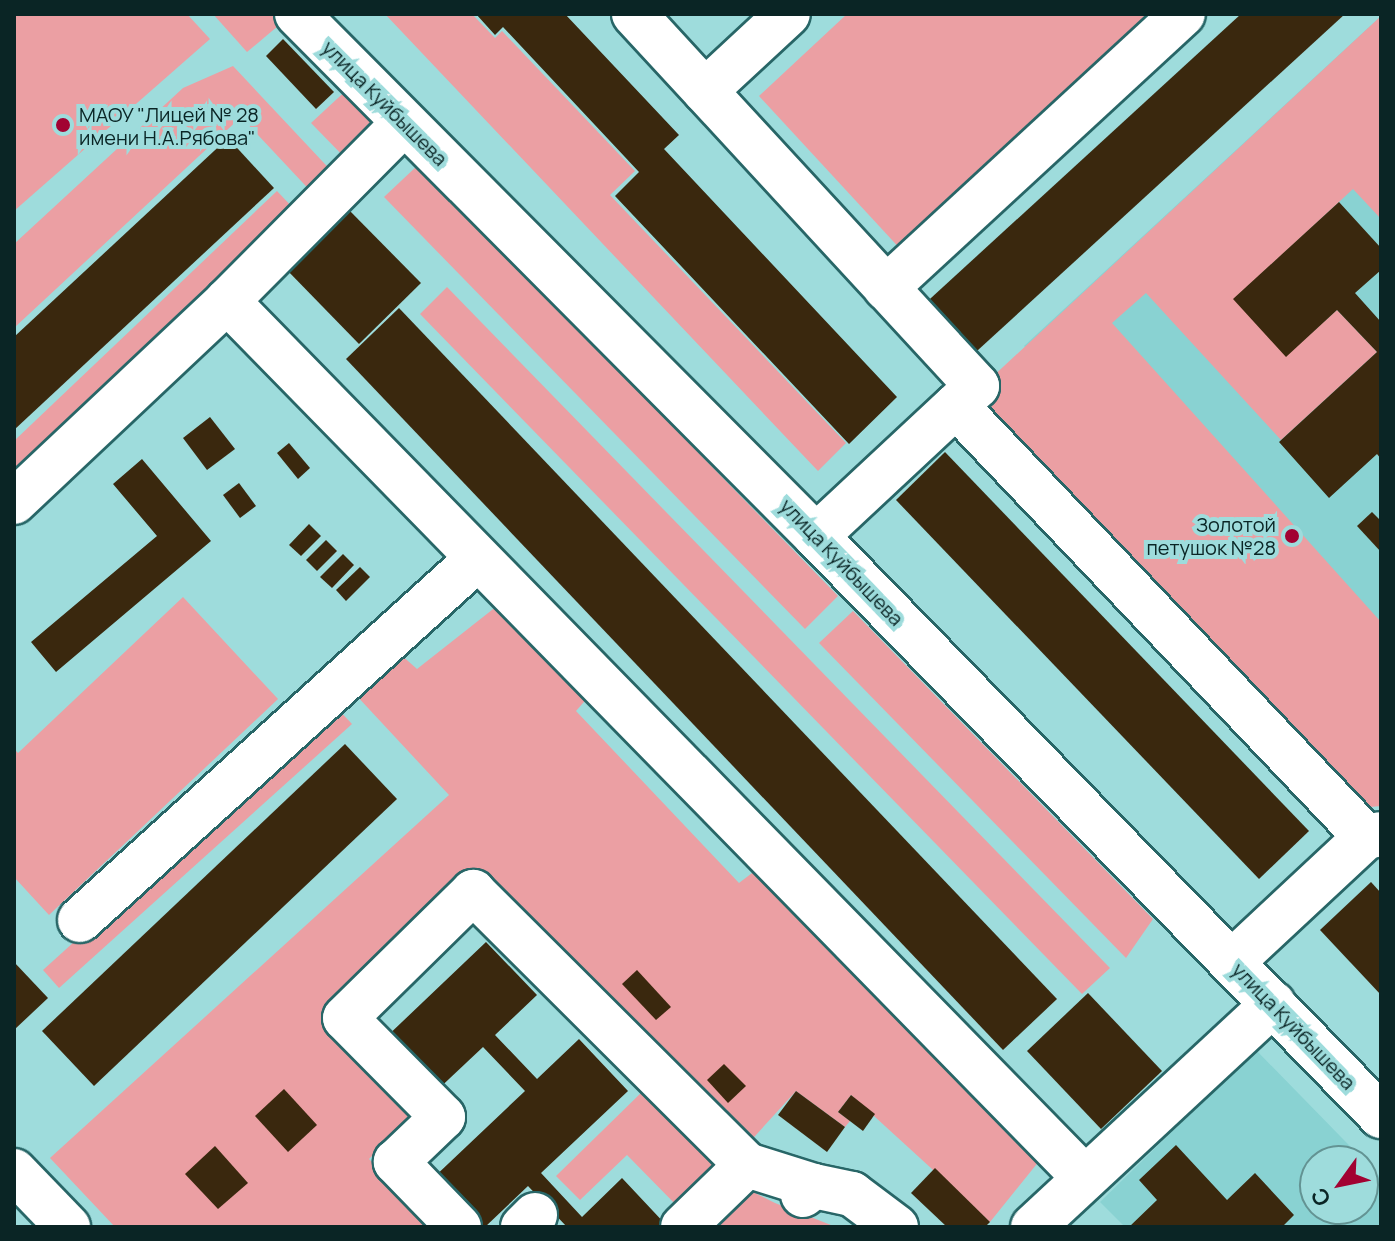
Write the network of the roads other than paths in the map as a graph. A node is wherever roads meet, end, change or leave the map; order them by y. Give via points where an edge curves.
1 (297, 14) edge
2 (634, 14) edge
3 (788, 14) edge
4 (1183, 14) edge
5 (705, 91) junction
6 (404, 123) junction
7 (886, 288) junction
8 (227, 301) junction
9 (956, 406) junction
10 (14, 502) edge
11 (816, 536) junction
12 (476, 560) junction
13 (1374, 835) edge
14 (80, 920) dead end
15 (1232, 962) junction
16 (1273, 1004) junction
17 (1381, 1116) edge
18 (747, 1165) junction
19 (14, 1171) edge
20 (1085, 1178) junction
21 (68, 1227) edge
22 (459, 1227) edge
23 (683, 1227) edge
24 (896, 1227) edge
25 (1033, 1227) edge

1 - 6 street, улица Куйбышева
2 - 5 street
3 - 5 street
4 - 7 street
5 - 7 street
6 - 8 street
6 - 11 street, улица Куйбышева
7 - 9 street via 977,386
8 - 10 street
8 - 12 street
9 - 11 street
9 - 13 street
11 - 15 street, улица Куйбышева
12 - 14 street
12 - 20 street
13 - 15 street
15 - 16 street, улица Куйбышева
16 - 17 street, улица Куйбышева
16 - 20 street
18 - 22 street via 473,892 345,1018 443,1117 396,1162
18 - 23 street
18 - 24 street via 809,1190 852,1194
19 - 21 street
20 - 25 street

